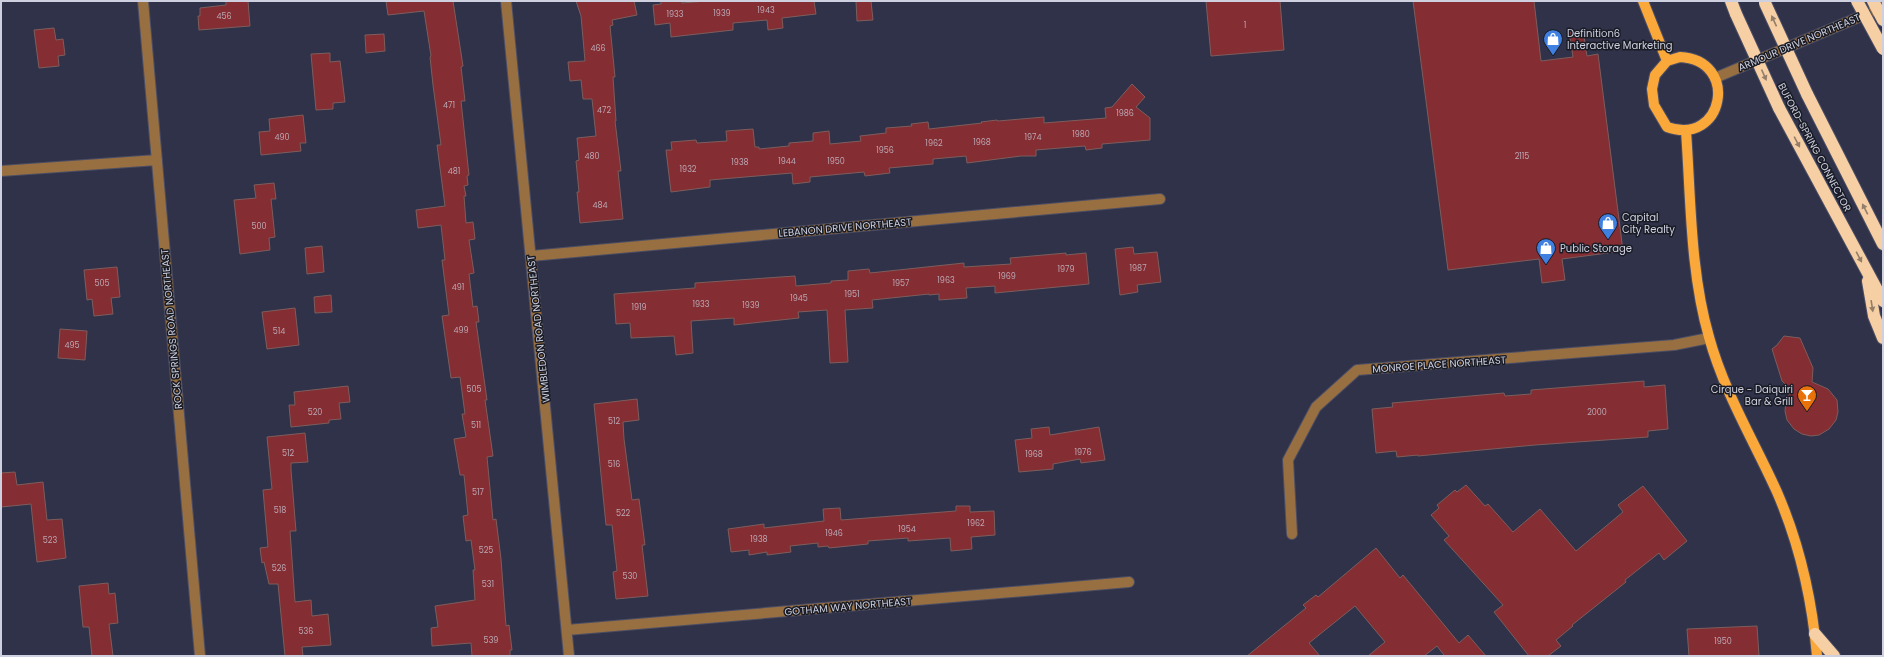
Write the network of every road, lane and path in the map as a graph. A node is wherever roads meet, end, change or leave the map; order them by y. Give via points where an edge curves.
1 (143, 1) edge
2 (506, 1) edge
3 (1643, 1) edge
4 (1731, 1) edge
5 (1857, 1) edge
6 (1765, 2) edge
7 (1879, 9) edge
8 (1883, 49) edge
9 (1667, 61) junction
10 (1715, 78) junction
11 (1686, 131) junction
12 (157, 160) junction
13 (1, 171) edge
14 (1160, 199) dead end
15 (1883, 244) edge
16 (531, 256) junction
17 (1867, 272) junction
18 (1883, 301) edge
19 (1709, 338) junction
20 (1883, 338) edge
21 (1292, 534) dead end
22 (1129, 582) dead end
23 (567, 630) junction
24 (1815, 634) junction
25 (200, 656) edge
26 (569, 656) edge
27 (1817, 656) edge
28 (1834, 656) edge

1 - 12 street, ROCK SPRINGS ROAD NORTHEAST
2 - 16 street, WIMBLEDON ROAD NORTHEAST
3 - 9 main road
4 -> 17 highway, BUFORD-SPRING CONNECTOR, bridge via 1779,108
5 - 8 highway, bridge
15 -> 6 highway, BUFORD-SPRING CONNECTOR, bridge
7 - 10 street, ARMOUR DRIVE NORTHEAST
9 - 10 main road via 1680,57 1691,58 1707,67
9 - 11 main road via 1655,75 1652,89 1654,105 1667,127
10 - 11 main road via 1718,99 1713,114 1701,126
11 - 19 main road via 1696,283
12 - 13 street
12 - 25 street, ROCK SPRINGS ROAD NORTHEAST
14 - 16 street, LEBANON DRIVE NORTHEAST
16 - 23 street, WIMBLEDON ROAD NORTHEAST
17 - 18 highway, BUFORD-SPRING CONNECTOR
17 -> 20 highway via 1874,316
19 - 21 street, MONROE PLACE NORTHEAST via 1674,345 1357,370 1316,407 1288,460
19 - 24 main road via 1726,385 1791,527 1805,572
22 - 23 street, GOTHAM WAY NORTHEAST
23 - 26 street, WIMBLEDON ROAD NORTHEAST
24 - 27 main road
24 - 28 highway

